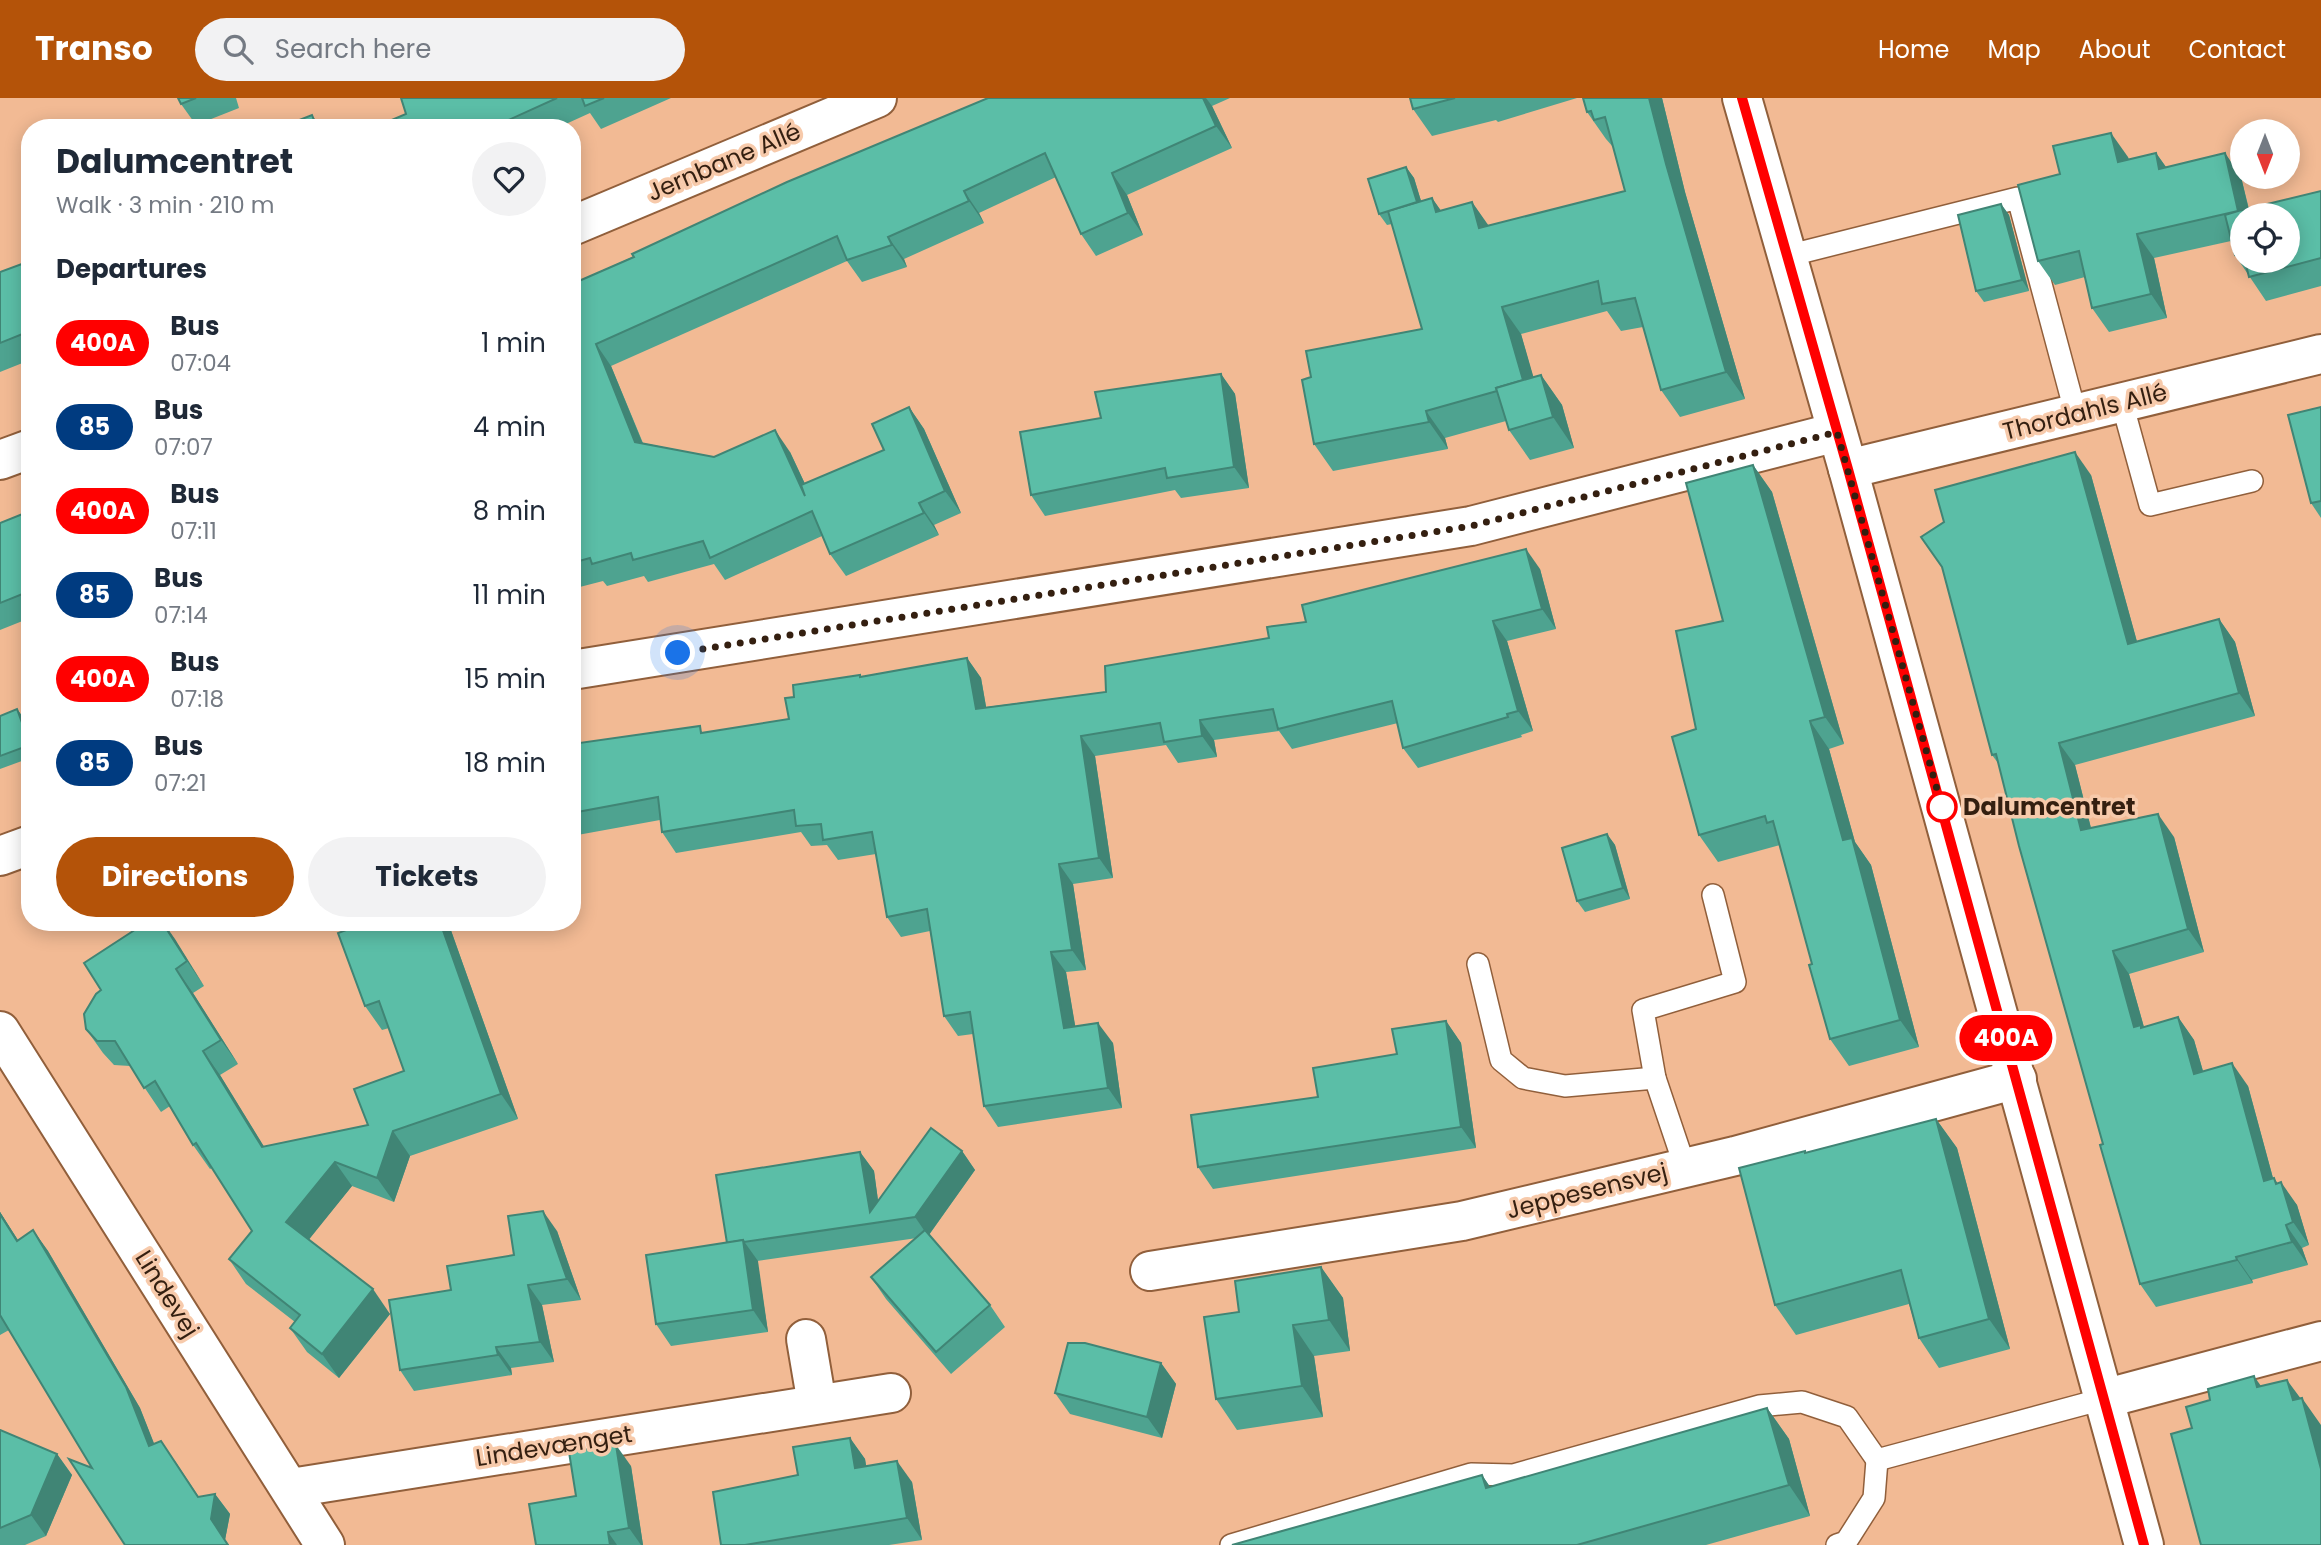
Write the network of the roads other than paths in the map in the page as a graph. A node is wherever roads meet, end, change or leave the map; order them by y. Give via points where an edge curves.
1 (877, 98) edge
2 (1742, 98) edge
3 (581, 222) edge
4 (1787, 257) junction
5 (2321, 355) edge
6 (2122, 403) junction
7 (2076, 415) junction
8 (1837, 432) junction
9 (21, 452) edge
10 (0, 460) edge
11 (1848, 469) junction
12 (2252, 481) dead end
13 (581, 669) edge
14 (21, 848) edge
15 (0, 856) edge
16 (1713, 895) dead end
17 (1478, 964) dead end
18 (3, 1041) edge
19 (1655, 1078) junction
20 (2017, 1079) junction
21 (1685, 1167) junction
22 (1150, 1271) dead end
23 (806, 1339) dead end
24 (2321, 1341) edge
25 (891, 1393) dead end
26 (2103, 1399) junction
27 (817, 1404) junction
28 (1877, 1460) junction
29 (291, 1488) junction
30 (325, 1545) edge
31 (1231, 1545) edge
32 (1837, 1545) edge
33 (2144, 1545) edge

1 - 3 street, Jernbane Allé
2 - 4 street
4 - 7 lane via 2018,198
4 - 8 street
5 - 6 street, Thordahls Allé
6 - 7 street, Thordahls Allé
6 - 12 lane via 2150,505
7 - 11 street, Thordahls Allé
8 - 11 street
8 - 13 street via 1471,526
9 - 10 street
11 - 20 street
14 - 15 street
16 - 19 lane via 1735,982 1643,1010
17 - 19 lane via 1501,1060 1523,1078 1566,1086
18 - 29 street, Lindevej
19 - 21 lane
20 - 21 street, Jeppesensvej
20 - 26 street
21 - 22 street, Jeppesensvej via 1462,1221
23 - 27 street
24 - 26 street
25 - 27 street, Lindevænget
26 - 28 lane
26 - 33 street
27 - 29 street, Lindevænget
28 - 31 lane via 1847,1417 1802,1402 1759,1406 1513,1475 1471,1474
28 - 32 lane via 1874,1497 1846,1542
29 - 30 street, Lindevej

